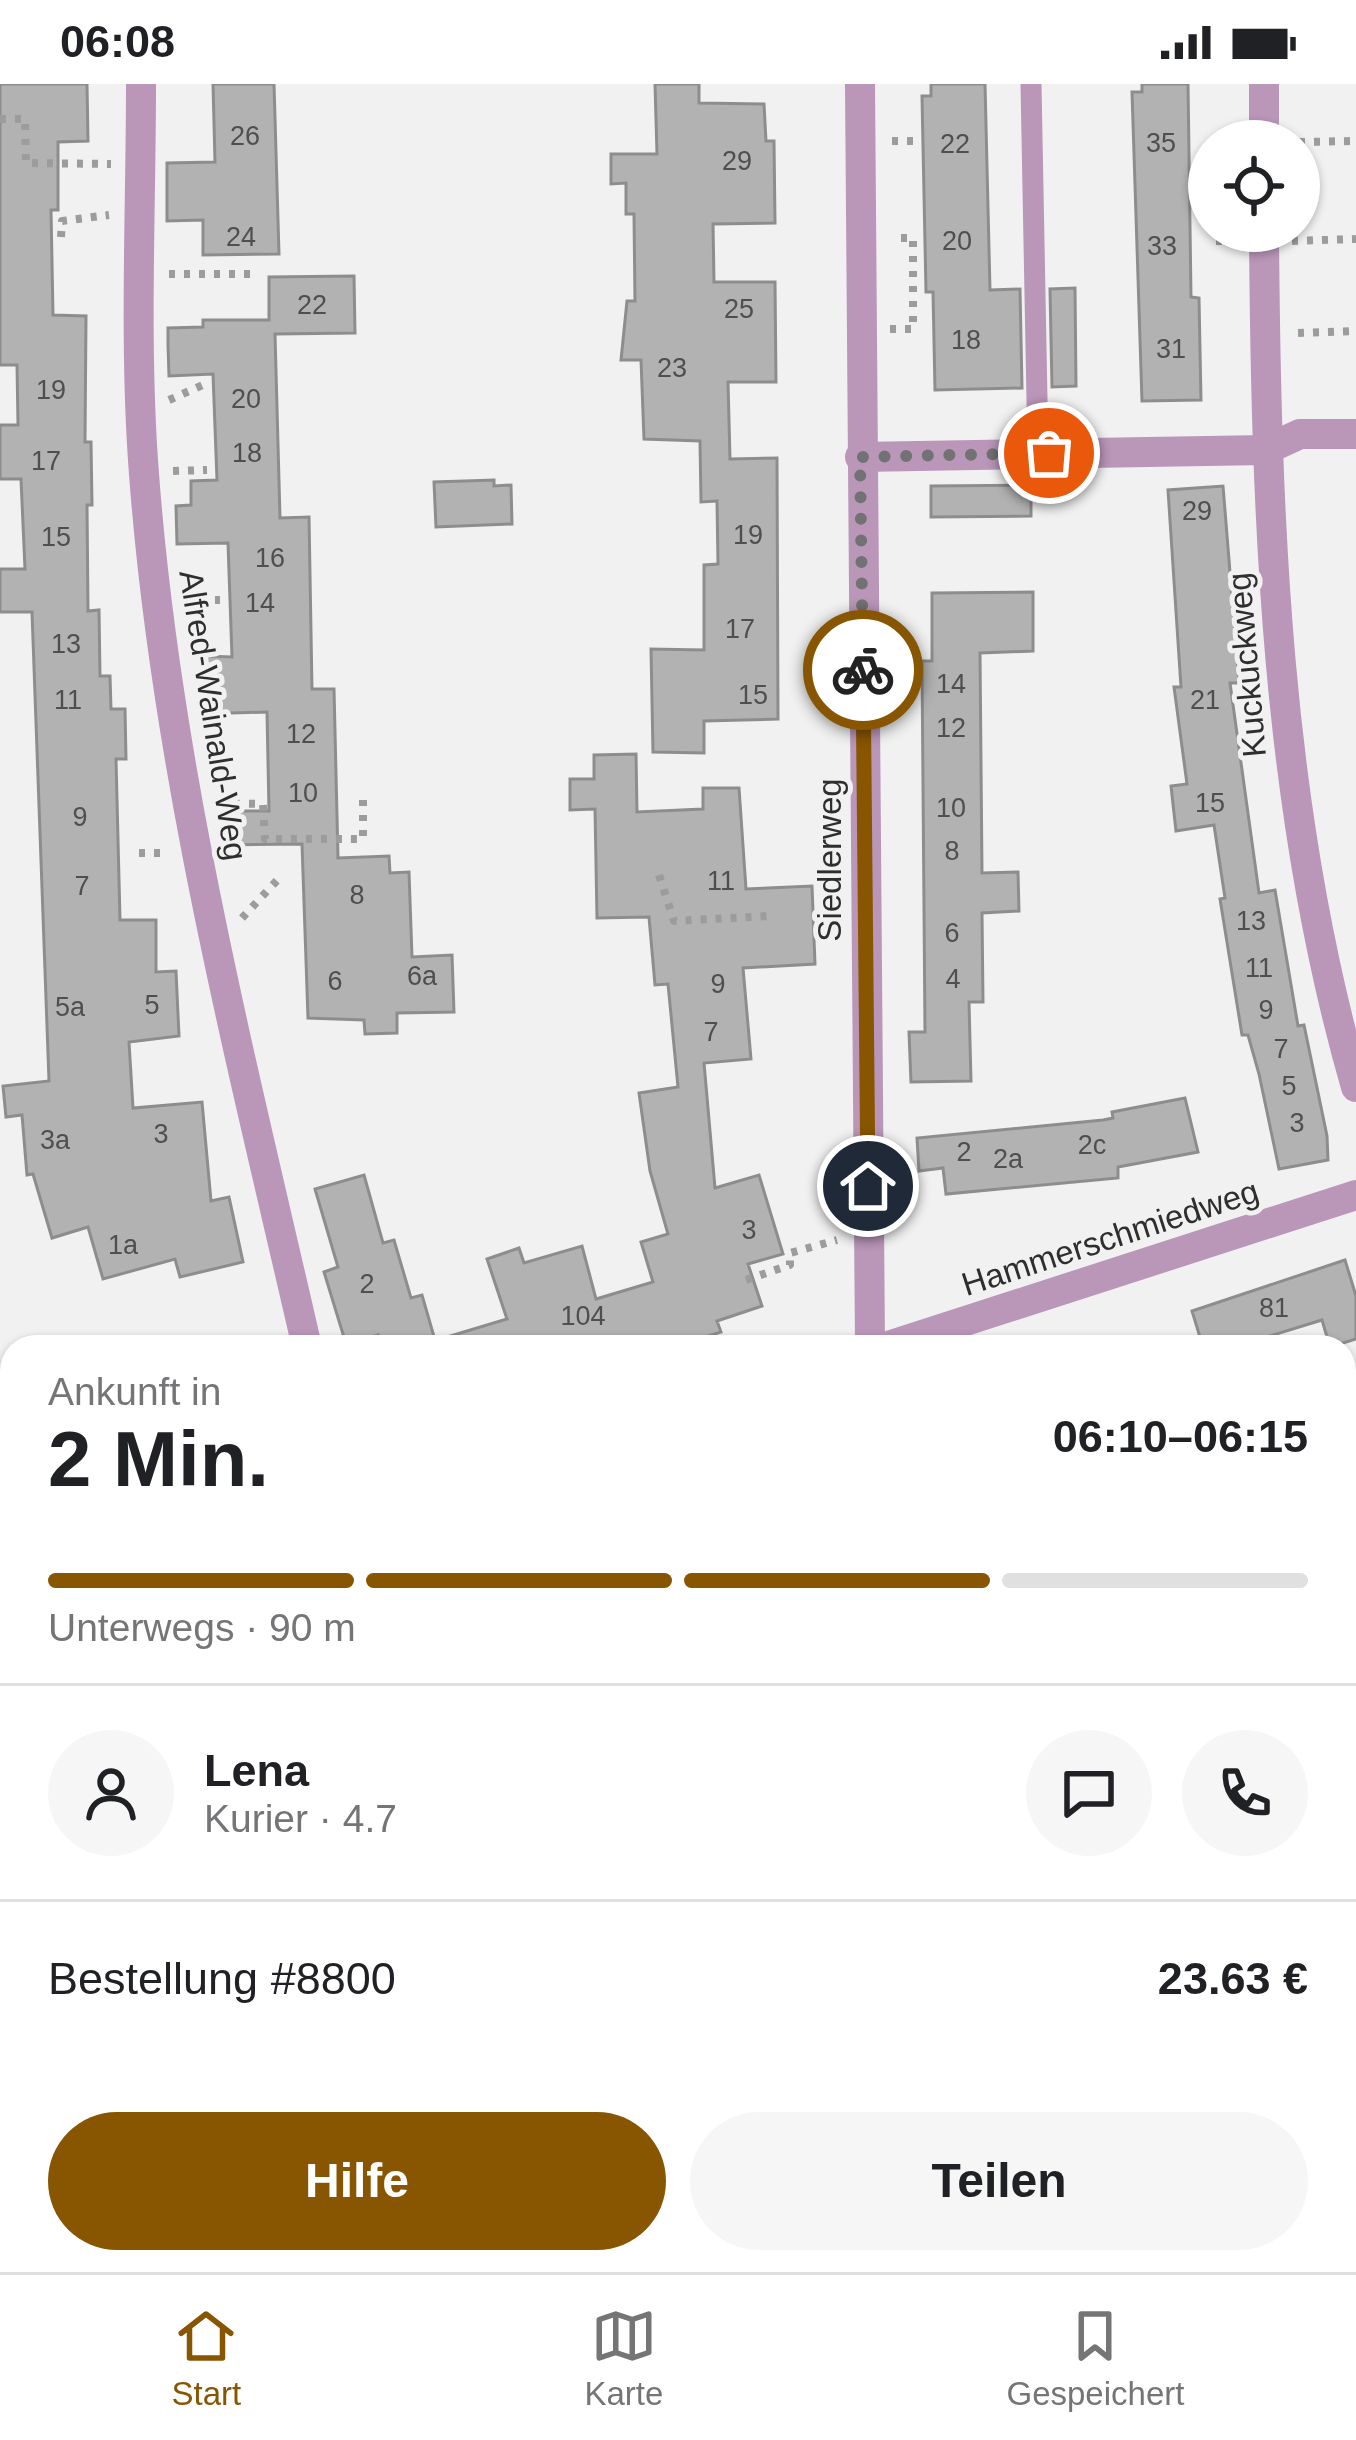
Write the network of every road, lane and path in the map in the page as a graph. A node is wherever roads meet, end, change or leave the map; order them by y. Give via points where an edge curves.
1 (141, 84) edge
2 (860, 84) edge
3 (1031, 84) edge
4 (1264, 84) edge
5 (0, 118) edge
6 (1264, 120) edge
7 (1356, 140) edge
8 (1320, 141) edge
9 (141, 164) junction
10 (142, 211) junction
11 (61, 237) dead end
12 (1320, 238) edge
13 (1356, 239) edge
14 (1264, 252) edge
15 (142, 274) junction
16 (258, 274) dead end
17 (1356, 331) edge
18 (1264, 335) junction
19 (1356, 434) edge
20 (1265, 450) junction
21 (1038, 453) junction
22 (860, 457) junction
23 (363, 800) dead end
24 (192, 818) junction
25 (281, 875) dead end
26 (659, 875) dead end
27 (769, 916) dead end
28 (213, 925) junction
29 (1356, 1087) edge
30 (1356, 1195) edge
31 (868, 1232) junction
32 (746, 1280) dead end
33 (304, 1335) edge
34 (870, 1335) edge
35 (922, 1335) edge

1 - 9 street, Alfred-Wainald-Weg
2 - 22 street, Siedlerweg
3 - 21 lane
4 - 6 street
5 - 9 path via 25,119 26,163
7 - 8 path
9 - 10 street, Alfred-Wainald-Weg
10 - 11 path via 62,221
10 - 15 street, Alfred-Wainald-Weg
12 - 13 path
14 - 18 street, Kuckuckweg
15 - 16 path
15 - 24 street, Alfred-Wainald-Weg via 154,581
17 - 18 path
18 - 20 street, Kuckuckweg
19 - 20 street via 1300,434
20 - 21 street
20 - 29 street, Kuckuckweg via 1292,780
21 - 22 street
22 - 31 street, Siedlerweg
23 - 24 path via 362,839 265,839 263,804 219,803 214,817
24 - 28 street, Alfred-Wainald-Weg
25 - 28 path via 237,923
26 - 27 path via 674,921
28 - 33 street, Alfred-Wainald-Weg
30 - 35 street, Hammerschmiedweg
31 - 32 path via 790,1252 790,1265
31 - 34 street, Siedlerweg

